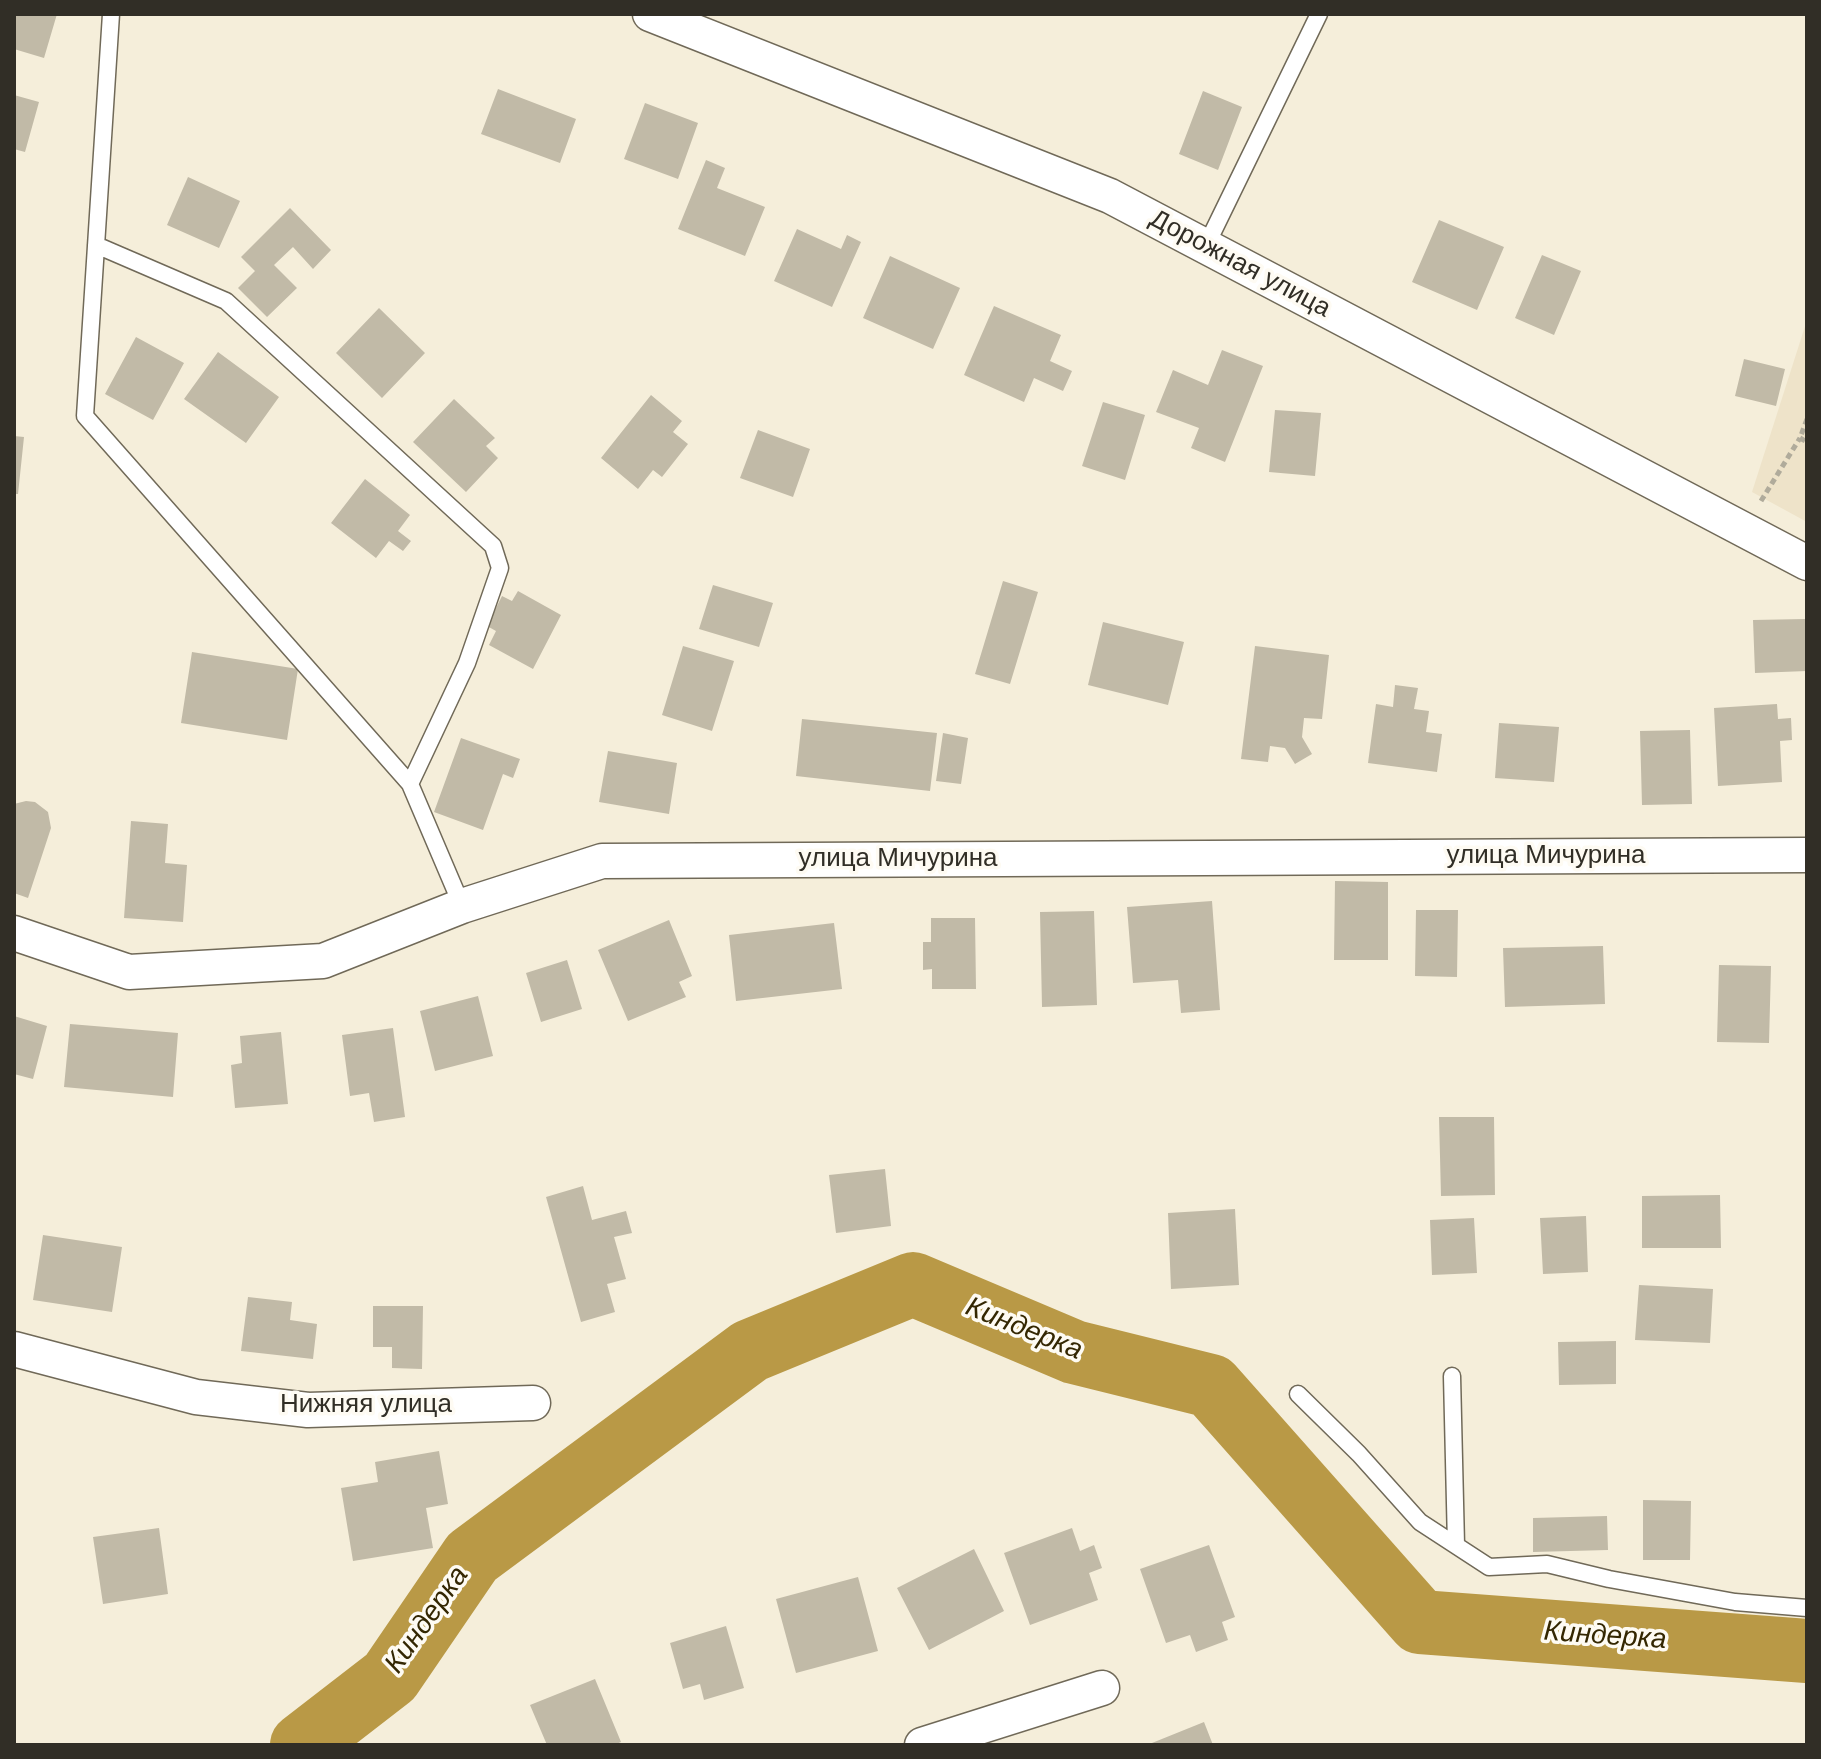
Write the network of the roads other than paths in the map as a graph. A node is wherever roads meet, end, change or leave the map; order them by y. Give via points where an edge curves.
1 (111, 14) edge
2 (650, 14) edge
3 (1319, 14) edge
4 (96, 245) junction
5 (1206, 246) junction
6 (1807, 563) edge
7 (410, 784) junction
8 (1807, 855) edge
9 (462, 906) junction
10 (14, 933) edge
11 (14, 1349) edge
12 (1452, 1376) dead end
13 (1298, 1394) dead end
14 (533, 1403) dead end
15 (1456, 1545) junction
16 (1807, 1608) edge
17 (1102, 1688) dead end
18 (922, 1745) edge

1 - 4 lane
2 - 5 street, Дорожная улица via 1110,196
3 - 5 lane
4 - 7 lane via 85,416
4 - 7 lane via 226,301 493,546 500,568 472,650
5 - 6 street, Дорожная улица
7 - 9 lane
8 - 9 street, улица Мичурина via 602,861
9 - 10 street, улица Мичурина via 323,961 129,972
11 - 14 street, Нижняя улица via 196,1397 308,1410
12 - 15 lane
13 - 15 lane via 1420,1522
15 - 16 lane via 1489,1567 1547,1564 1735,1602
17 - 18 street

